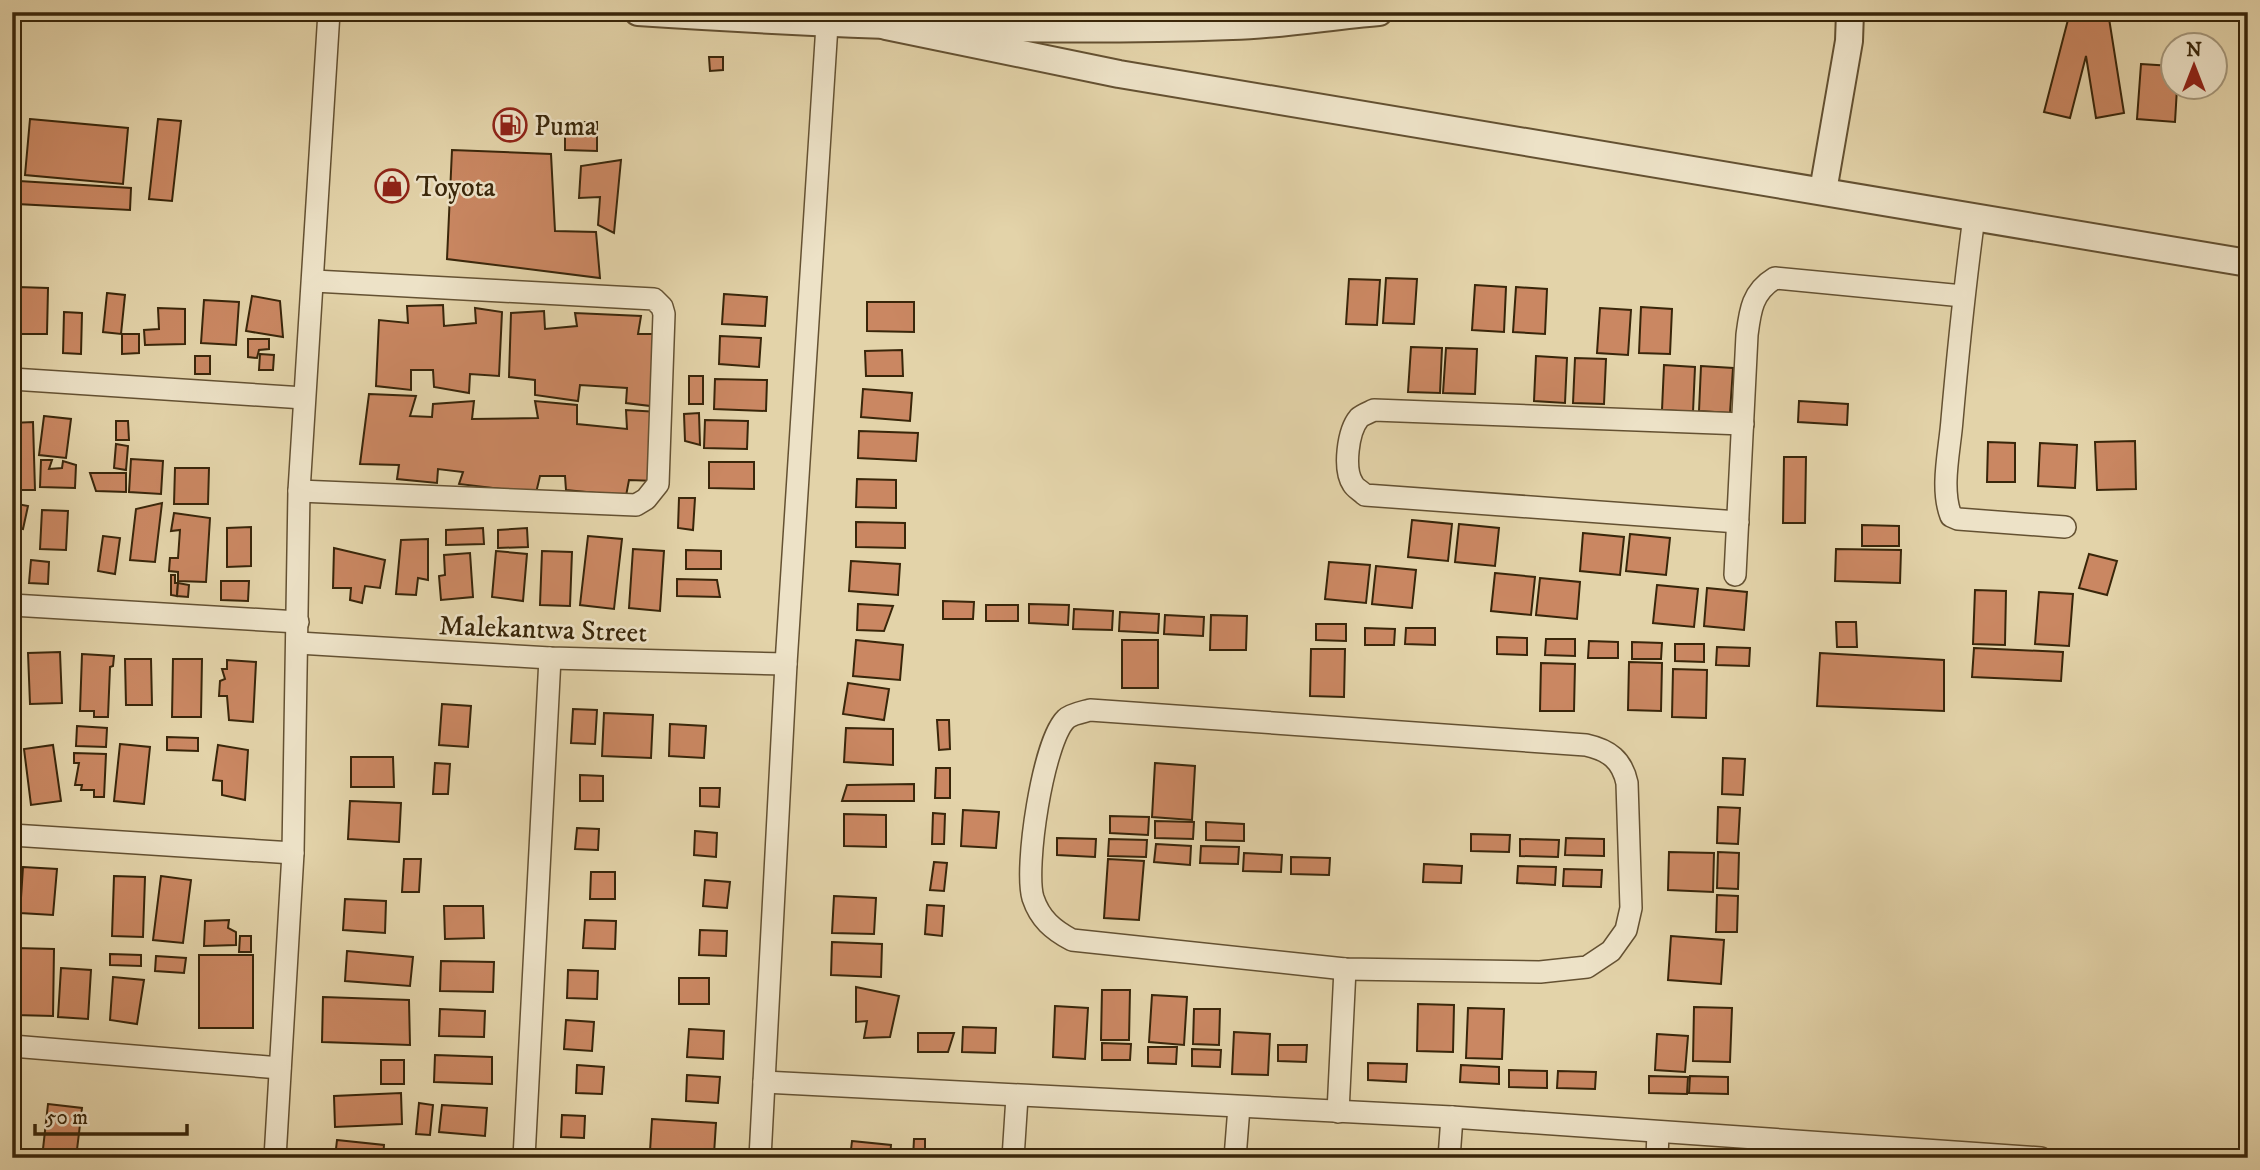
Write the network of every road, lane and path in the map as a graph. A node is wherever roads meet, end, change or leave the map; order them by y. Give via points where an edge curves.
1 (329, 12) edge
2 (638, 12) edge
3 (1379, 12) edge
4 (1850, 12) edge
5 (1867, 12) edge
6 (827, 25) junction
7 (886, 26) junction
8 (1849, 41) junction
9 (1822, 191) junction
10 (1974, 217) junction
11 (2248, 264) edge
12 (314, 281) junction
13 (1963, 296) junction
14 (12, 379) edge
15 (304, 398) junction
16 (1743, 424) junction
17 (299, 491) junction
18 (1738, 522) junction
19 (2065, 527) dead end
20 (1735, 575) dead end
21 (12, 605) edge
22 (298, 633) junction
23 (550, 658) junction
24 (786, 664) junction
25 (12, 835) edge
26 (293, 853) junction
27 (1345, 969) junction
28 (12, 1046) edge
29 (280, 1068) junction
30 (764, 1082) junction
31 (1017, 1097) junction
32 (1239, 1107) junction
33 (1338, 1112) junction
34 (1452, 1117) junction
35 (1658, 1132) junction
36 (1878, 1153) edge
37 (275, 1158) edge
38 (524, 1158) edge
39 (760, 1158) edge
40 (1013, 1158) edge
41 (1235, 1158) edge
42 (1449, 1158) edge
43 (1657, 1158) edge
44 (2041, 1158) edge

1 - 12 street
2 - 6 street
3 - 7 street via 1234,26
4 - 8 street
5 - 8 street
6 - 7 street
6 - 24 street
7 - 9 street via 1119,74
8 - 9 street
9 - 10 street
10 - 11 street
10 - 13 street
12 - 15 street
12 - 17 street via 654,299 664,314 658,484 636,506
13 - 16 street via 1775,278 1757,293 1751,307
13 - 19 street via 1948,469 1951,516
14 - 15 street
15 - 17 street
16 - 18 street
16 - 18 street via 1374,410 1360,418 1353,431 1348,460 1353,486 1365,495
17 - 22 street
18 - 20 street
21 - 22 street, Malekantwa Street
22 - 23 street, Malekantwa Street
22 - 26 street
23 - 24 street, Malekantwa Street
23 - 38 street
24 - 30 street
25 - 26 street
26 - 29 street
27 - 27 street via 1540,972 1587,967 1611,951 1626,930 1631,908 1624,769 1604,749 1586,745 1090,710 1067,717 1055,733 1041,780 1031,872 1032,896 1051,929 1072,940
27 - 33 street
28 - 29 street
29 - 37 street
30 - 31 street
30 - 39 street
31 - 32 street
31 - 40 street
32 - 33 street
32 - 41 street
33 - 34 street
34 - 35 street
34 - 42 street
35 - 36 street
35 - 43 street
36 - 44 street

